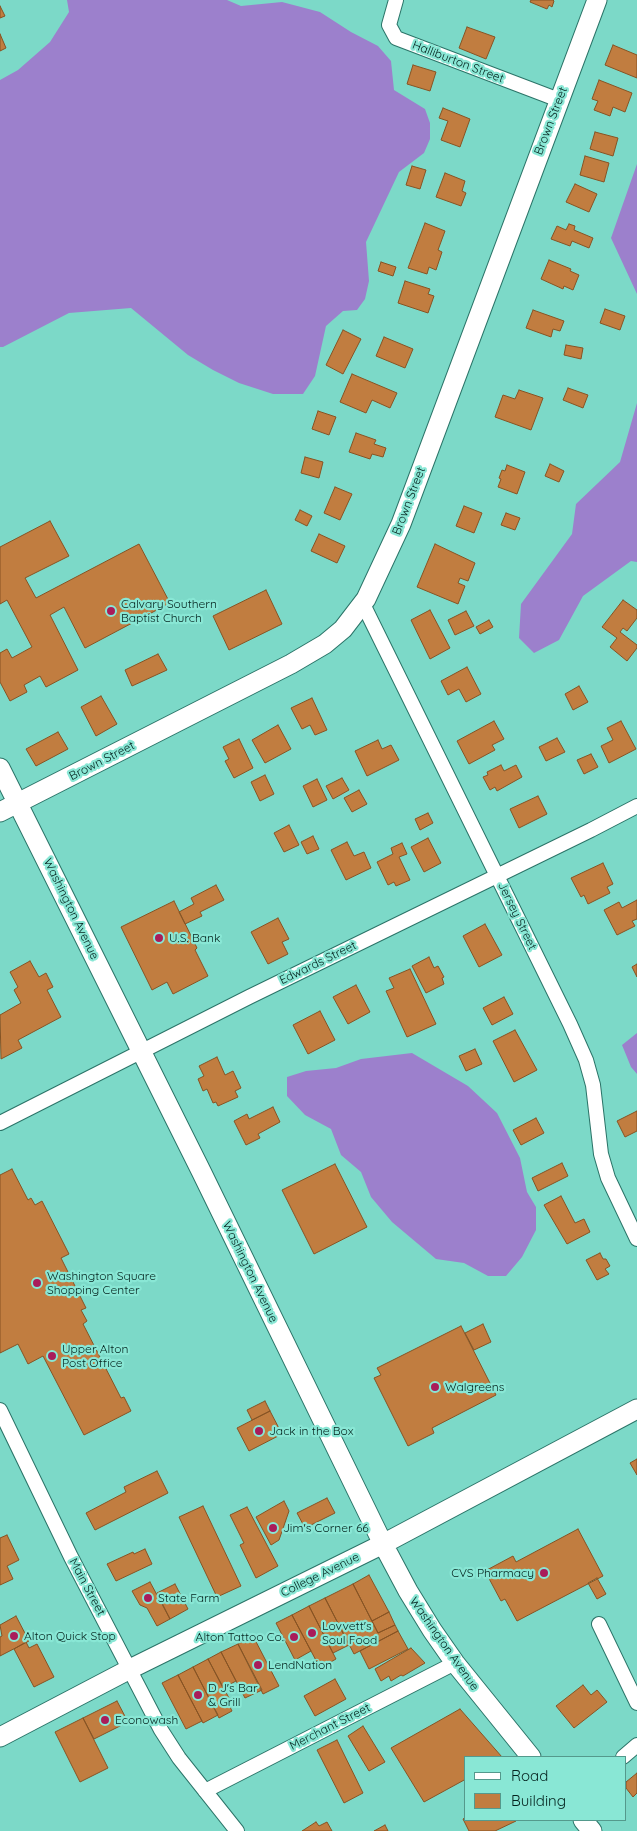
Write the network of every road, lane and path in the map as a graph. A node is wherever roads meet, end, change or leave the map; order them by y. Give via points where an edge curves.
1 (396, 0) edge
2 (596, 0) edge
3 (558, 100) junction
4 (363, 604) junction
5 (0, 768) edge
6 (18, 803) junction
7 (637, 806) edge
8 (0, 812) edge
9 (497, 875) junction
10 (142, 1052) junction
11 (0, 1123) edge
12 (637, 1239) edge
13 (637, 1409) edge
14 (0, 1410) edge
15 (383, 1544) junction
16 (599, 1624) dead end
17 (455, 1663) junction
18 (130, 1669) junction
19 (637, 1703) edge
20 (0, 1737) edge
21 (637, 1745) edge
22 (529, 1756) edge
23 (624, 1756) edge
24 (205, 1791) junction
25 (584, 1821) edge
26 (237, 1831) edge
27 (592, 1831) edge

1 - 3 street, Halliburton Street via 389,25 396,38
2 - 3 main road, Brown Street
3 - 4 main road, Brown Street via 401,524
4 - 6 main road, Brown Street via 325,644 291,664
4 - 9 street, Jersey Street
5 - 6 main road, Washington Avenue
6 - 8 main road, Brown Street
6 - 10 main road, Washington Avenue
7 - 9 street, Edwards Street
9 - 10 street, Edwards Street
9 - 12 street, Jersey Street via 586,1060 593,1085 601,1154 608,1178
10 - 11 street, Edwards Street
10 - 15 main road, Washington Avenue
13 - 15 main road, College Avenue
14 - 18 street, Main Street
15 - 17 main road, Washington Avenue via 422,1615
15 - 18 main road, College Avenue
16 - 19 street
17 - 22 main road, Washington Avenue
17 - 24 street, Merchant Street
18 - 20 main road, College Avenue
18 - 24 street, Main Street via 174,1751
21 - 23 street
24 - 26 street, Main Street
25 - 27 main road

